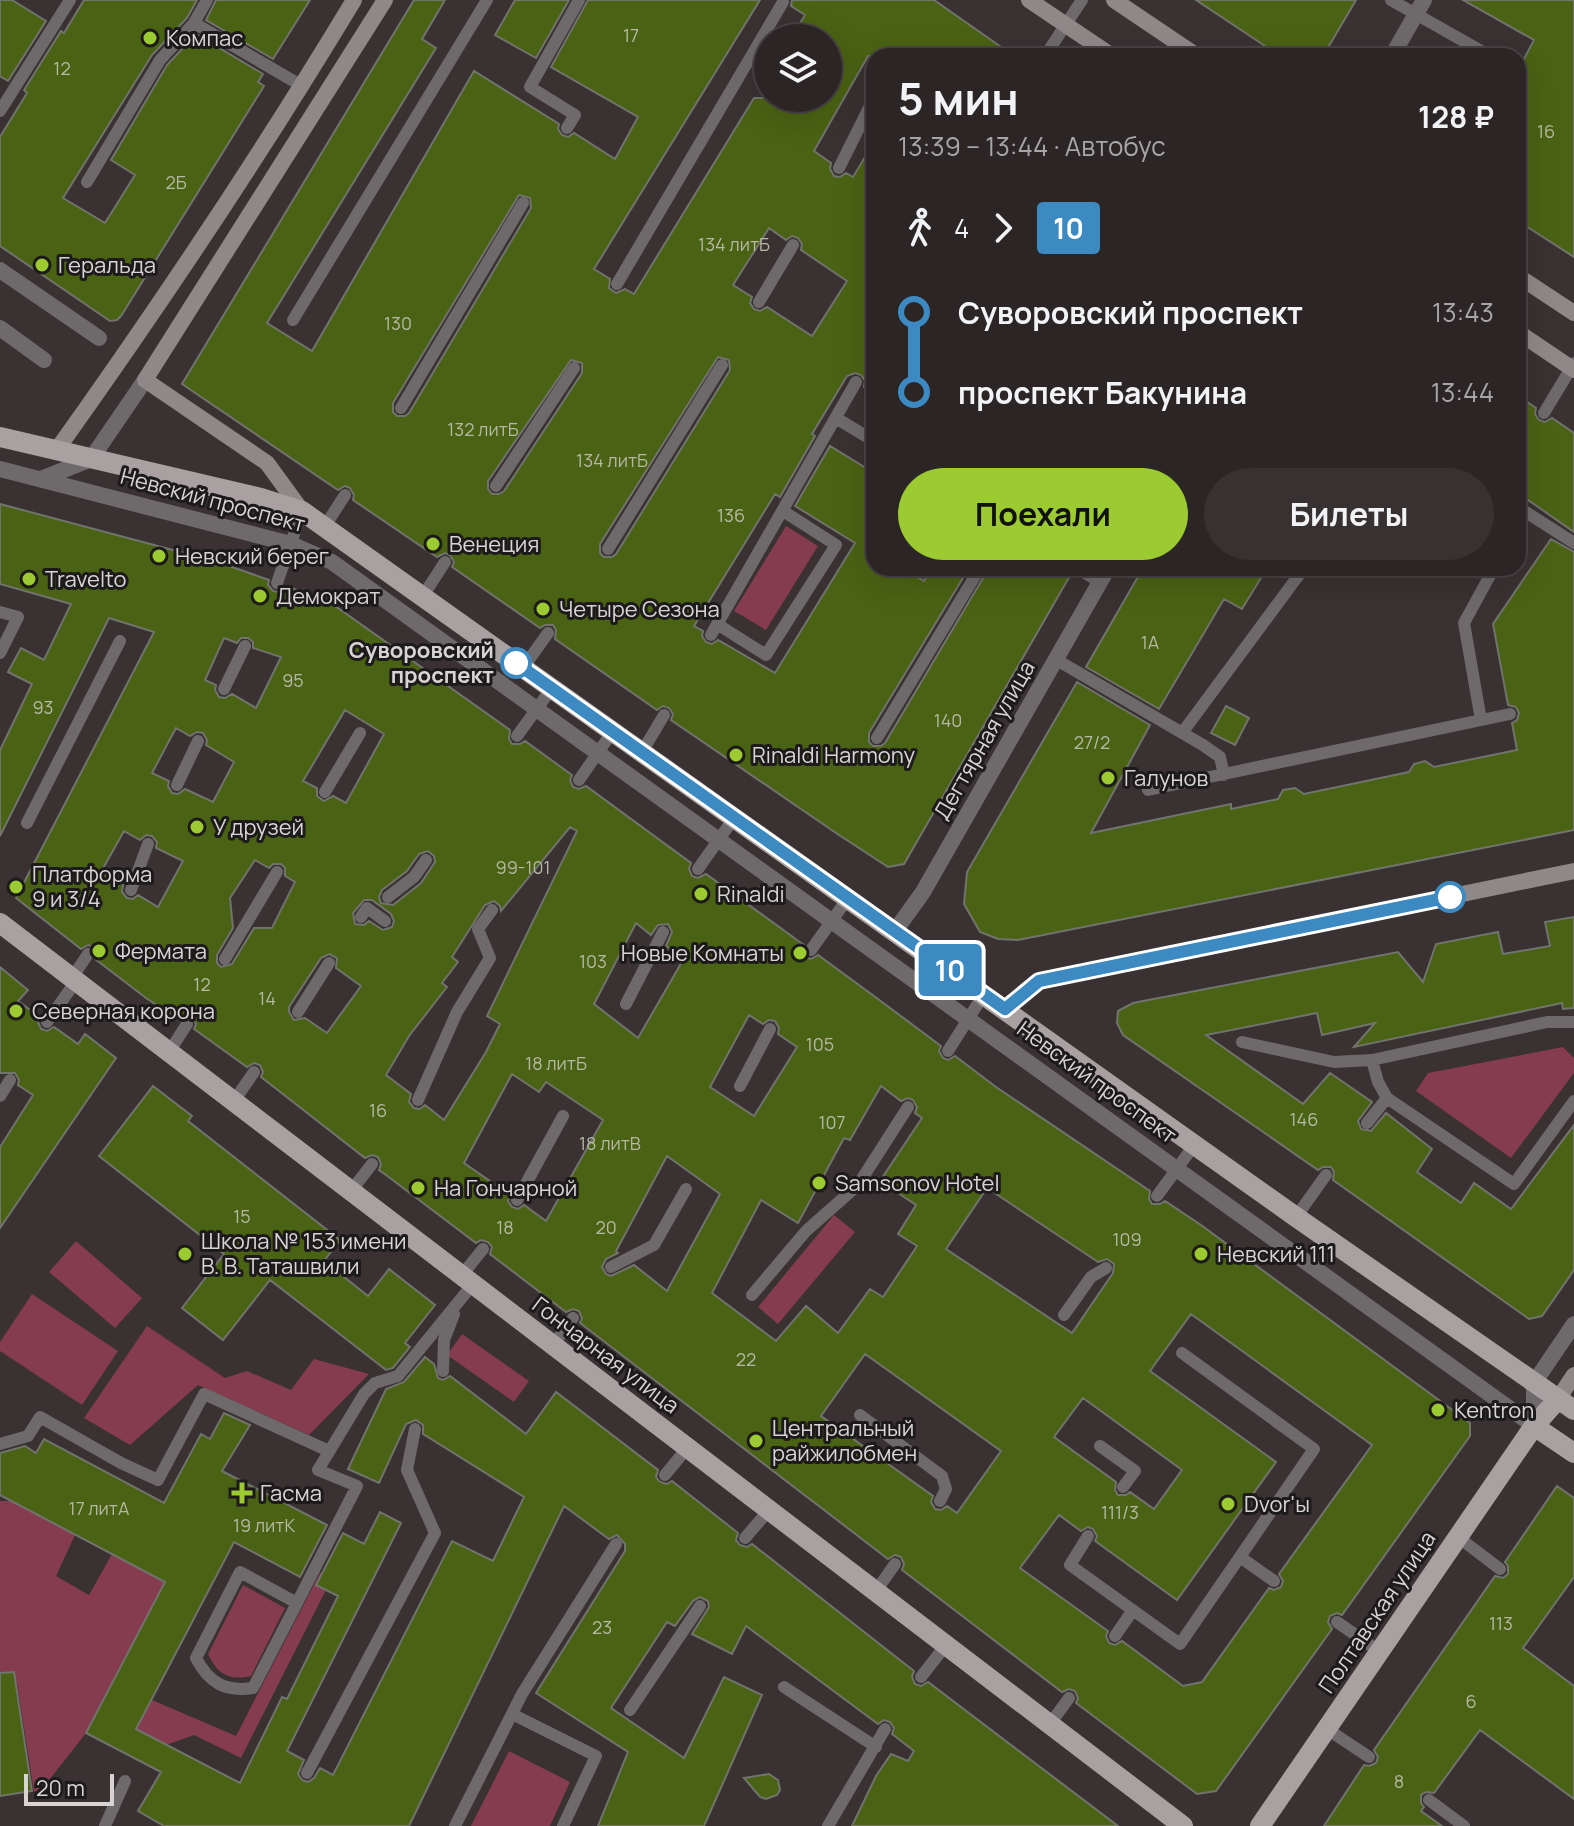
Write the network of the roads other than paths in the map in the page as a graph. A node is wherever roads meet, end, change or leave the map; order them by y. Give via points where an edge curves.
1 (70, 0) edge
2 (207, 0) edge
3 (354, 0) edge
4 (385, 0) edge
5 (487, 0) edge
6 (579, 0) edge
7 (1029, 0) edge
8 (1082, 0) edge
9 (1114, 0) edge
10 (1391, 0) edge
11 (783, 2) edge
12 (1420, 7) edge
13 (194, 23) junction
14 (1066, 25) junction
15 (1050, 48) edge
16 (1100, 48) edge
17 (1185, 48) edge
18 (1397, 48) edge
19 (1479, 48) edge
20 (302, 86) junction
21 (0, 111) edge
22 (866, 114) edge
23 (567, 128) dead end
24 (839, 168) dead end
25 (87, 182) dead end
26 (523, 203) dead end
27 (793, 245) dead end
28 (0, 270) edge
29 (1526, 281) edge
30 (617, 284) dead end
31 (759, 302) dead end
32 (1574, 313) edge
33 (293, 320) dead end
34 (0, 328) edge
35 (1526, 337) edge
36 (99, 338) dead end
37 (44, 360) dead end
38 (722, 365) dead end
39 (1573, 367) edge
40 (574, 368) dead end
41 (145, 380) junction
42 (856, 382) dead end
43 (401, 408) dead end
44 (1544, 413) dead end
45 (836, 418) junction
46 (866, 436) edge
47 (0, 437) edge
48 (56, 451) junction
49 (91, 459) junction
50 (0, 469) edge
51 (41, 479) junction
52 (496, 486) dead end
53 (345, 495) dead end
54 (302, 511) junction
55 (783, 511) junction
56 (1526, 517) edge
57 (325, 526) junction
58 (1574, 543) edge
59 (291, 544) junction
60 (608, 549) dead end
61 (445, 562) dead end
62 (975, 576) edge
63 (1103, 576) edge
64 (1298, 576) edge
65 (1490, 576) edge
66 (277, 583) dead end
67 (423, 596) junction
68 (0, 612) edge
69 (548, 633) dead end
70 (120, 641) dead end
71 (245, 646) dead end
72 (0, 653) edge
73 (1055, 659) junction
74 (523, 668) junction
75 (552, 688) junction
76 (224, 689) dead end
77 (537, 708) junction
78 (1510, 714) dead end
79 (664, 715) dead end
80 (1481, 720) junction
81 (613, 731) junction
82 (360, 733) dead end
83 (1182, 733) junction
84 (517, 736) dead end
85 (877, 738) dead end
86 (198, 741) dead end
87 (599, 752) junction
88 (642, 752) junction
89 (1224, 775) junction
90 (579, 780) dead end
91 (177, 785) dead end
92 (1148, 790) dead end
93 (325, 792) dead end
94 (734, 818) junction
95 (27, 823) dead end
96 (719, 840) junction
97 (148, 844) dead end
98 (426, 860) dead end
99 (698, 869) dead end
100 (1574, 871) edge
101 (277, 872) dead end
102 (131, 890) dead end
103 (388, 897) dead end
104 (848, 898) junction
105 (492, 910) dead end
106 (361, 917) dead end
107 (385, 921) dead end
108 (832, 921) junction
109 (0, 923) edge
110 (895, 931) junction
111 (663, 932) dead end
112 (811, 950) dead end
113 (88, 954) dead end
114 (225, 959) dead end
115 (329, 963) dead end
116 (74, 980) junction
117 (984, 994) junction
118 (626, 1004) dead end
119 (1005, 1009) junction
120 (298, 1012) dead end
121 (968, 1019) junction
122 (47, 1022) dead end
123 (1574, 1022) edge
124 (187, 1024) dead end
125 (770, 1029) dead end
126 (988, 1033) junction
127 (1242, 1042) dead end
128 (948, 1051) dead end
129 (169, 1052) junction
130 (1372, 1060) junction
131 (254, 1072) dead end
132 (10, 1080) dead end
133 (740, 1086) dead end
134 (0, 1096) edge
135 (1387, 1098) junction
136 (418, 1100) dead end
137 (234, 1101) junction
138 (1574, 1101) edge
139 (908, 1107) dead end
140 (563, 1116) dead end
141 (1367, 1123) dead end
142 (1195, 1144) junction
143 (372, 1164) dead end
144 (1176, 1169) junction
145 (1326, 1175) dead end
146 (686, 1189) dead end
147 (351, 1191) junction
148 (1157, 1196) dead end
149 (517, 1200) dead end
150 (1296, 1217) junction
151 (483, 1249) dead end
152 (611, 1267) dead end
153 (1106, 1268) dead end
154 (467, 1279) junction
155 (752, 1295) dead end
156 (458, 1303) junction
157 (1064, 1315) dead end
158 (573, 1318) dead end
159 (1574, 1324) edge
160 (553, 1345) junction
161 (1182, 1353) dead end
162 (443, 1371) dead end
163 (1574, 1375) edge
164 (1534, 1383) junction
165 (1566, 1405) edge
166 (860, 1415) dead end
167 (1534, 1426) junction
168 (415, 1429) dead end
169 (0, 1444) edge
170 (1100, 1446) dead end
171 (688, 1447) junction
172 (329, 1451) junction
173 (1574, 1453) edge
174 (665, 1475) dead end
175 (1123, 1487) dead end
176 (940, 1501) dead end
177 (769, 1510) junction
178 (1088, 1536) dead end
179 (1458, 1537) junction
180 (745, 1538) dead end
181 (616, 1544) dead end
182 (1240, 1557) junction
183 (895, 1564) dead end
184 (1500, 1569) dead end
185 (1274, 1581) dead end
186 (876, 1591) junction
187 (297, 1603) junction
188 (700, 1606) dead end
189 (1133, 1610) junction
190 (1337, 1622) dead end
191 (1115, 1636) dead end
192 (946, 1645) junction
193 (1380, 1652) junction
194 (921, 1677) dead end
195 (784, 1687) dead end
196 (1069, 1698) dead end
197 (630, 1710) dead end
198 (512, 1714) junction
199 (1050, 1724) junction
200 (885, 1729) dead end
201 (1327, 1729) junction
202 (876, 1747) junction
203 (1369, 1757) dead end
204 (307, 1773) dead end
205 (125, 1781) dead end
206 (1429, 1800) dead end
207 (1262, 1825) edge
208 (105, 1826) edge
209 (455, 1826) edge
210 (563, 1826) edge
211 (828, 1826) edge
212 (1183, 1826) edge
213 (1464, 1826) edge

1 - 21 lane
2 - 13 lane
3 - 20 main road
4 - 41 main road
5 - 33 lane
6 - 23 lane via 530,87 575,115
7 - 14 main road
8 - 14 lane
9 - 17 main road
10 - 12 lane
11 - 30 lane
12 - 18 street
12 - 19 lane
13 - 20 lane
13 - 25 lane via 160,60
14 - 15 lane
14 - 16 main road
20 - 48 main road via 140,334
22 - 24 lane
26 - 43 lane
27 - 31 lane
28 - 36 street
29 - 32 main road
34 - 37 street
35 - 39 main road
38 - 60 lane
39 - 44 lane
40 - 52 lane
41 - 49 street
41 - 54 main road, Невский проспект via 267,463
42 - 45 lane
45 - 46 lane
45 - 55 lane
47 - 48 main road, Невский проспект
48 - 49 main road, Невский проспект
48 - 51 street
49 - 51 street
49 - 54 main road, Невский проспект
50 - 51 street, Невский проспект
51 - 59 street, Невский проспект
53 - 57 lane
54 - 57 main road, Невский проспект
54 - 59 lane
55 - 55 lane via 714,630 766,655 836,545
56 - 58 lane
57 - 67 main road, Невский проспект
59 - 66 lane
59 - 77 street, Невский проспект via 332,562
61 - 67 lane
62 - 85 lane
63 - 73 street, Дегтярная улица
64 - 83 lane
65 - 80 lane via 1464,623
67 - 74 main road, Невский проспект
68 - 72 lane via 18,617
69 - 74 lane
70 - 95 lane
71 - 76 lane
73 - 83 lane
73 - 110 street, Дегтярная улица via 923,892
74 - 75 main road, Невский проспект
75 - 77 lane
75 - 81 main road, Невский проспект
77 - 84 lane
77 - 87 street, Невский проспект
78 - 80 lane
79 - 88 lane
80 - 89 lane
81 - 87 lane
81 - 88 main road, Невский проспект
82 - 93 lane
83 - 89 lane via 1220,757
86 - 91 lane
87 - 90 lane
87 - 96 street, Невский проспект
88 - 94 main road, Невский проспект
89 - 92 lane
94 - 96 lane
94 - 104 main road, Невский проспект
96 - 99 lane
96 - 108 street, Невский проспект
97 - 102 lane
98 - 103 lane
100 - 119 main road via 1039,981
101 - 114 lane
104 - 108 lane
104 - 110 main road, Невский проспект
105 - 136 lane via 478,929 490,958 457,1012
106 - 107 lane via 367,908
108 - 112 lane
108 - 121 street, Невский проспект
109 - 116 main road, Гончарная улица
110 - 117 main road, Невский проспект
111 - 118 lane
113 - 116 lane
115 - 120 lane
116 - 122 lane
116 - 129 main road, Гончарная улица
117 - 119 main road, Невский проспект
117 - 121 lane
119 - 126 street
119 - 142 main road, Невский проспект
121 - 126 street, Невский проспект
121 - 128 lane
123 - 130 lane via 1547,1022
124 - 129 lane
125 - 133 lane
126 - 144 street, Невский проспект
127 - 130 lane via 1334,1062
129 - 137 main road, Гончарная улица
130 - 135 lane
131 - 137 lane
132 - 134 lane
135 - 138 lane via 1514,1184
135 - 141 lane
137 - 147 main road, Гончарная улица
139 - 155 lane via 858,1185 806,1231
140 - 149 lane
142 - 144 lane
142 - 150 main road, Невский проспект
143 - 147 lane
144 - 148 lane
144 - 167 street, Невский проспект
145 - 150 lane
146 - 152 lane via 654,1245
147 - 154 main road, Гончарная улица
150 - 164 main road, Невский проспект
151 - 154 lane
153 - 157 lane via 1091,1277
154 - 156 lane
154 - 160 main road, Гончарная улица
156 - 162 lane via 444,1340
156 - 172 lane via 398,1376 375,1383 364,1394
158 - 160 lane
159 - 164 street
160 - 171 main road, Гончарная улица
161 - 182 lane via 1314,1449
163 - 165 main road, Полтавская улица
164 - 165 main road, Невский проспект
164 - 167 street
165 - 167 main road, Полтавская улица
166 - 176 lane via 942,1476 946,1489
167 - 173 main road, Невский проспект
167 - 179 main road, Полтавская улица
168 - 204 lane via 407,1470 435,1533
169 - 172 lane via 28,1436 40,1417 158,1480 204,1394
170 - 175 lane via 1135,1471
171 - 174 lane
171 - 177 main road, Гончарная улица
172 - 187 lane via 318,1470 357,1486
177 - 180 lane
177 - 186 main road, Гончарная улица
178 - 189 lane via 1070,1565
179 - 184 lane
179 - 193 main road, Полтавская улица
181 - 198 lane
182 - 185 lane
182 - 189 lane via 1180,1644
183 - 186 lane
186 - 192 main road, Гончарная улица
187 - 187 lane via 253,1688 220,1687 205,1674 196,1658 240,1572
188 - 197 lane
189 - 191 lane
190 - 193 lane
192 - 194 lane
192 - 199 main road, Гончарная улица
193 - 201 main road, Полтавская улица
195 - 202 lane
196 - 199 lane
198 - 209 lane
198 - 210 lane via 596,1756
199 - 212 main road, Гончарная улица
200 - 202 lane
201 - 203 lane
201 - 207 main road, Полтавская улица
202 - 211 lane
205 - 208 lane
206 - 213 lane

